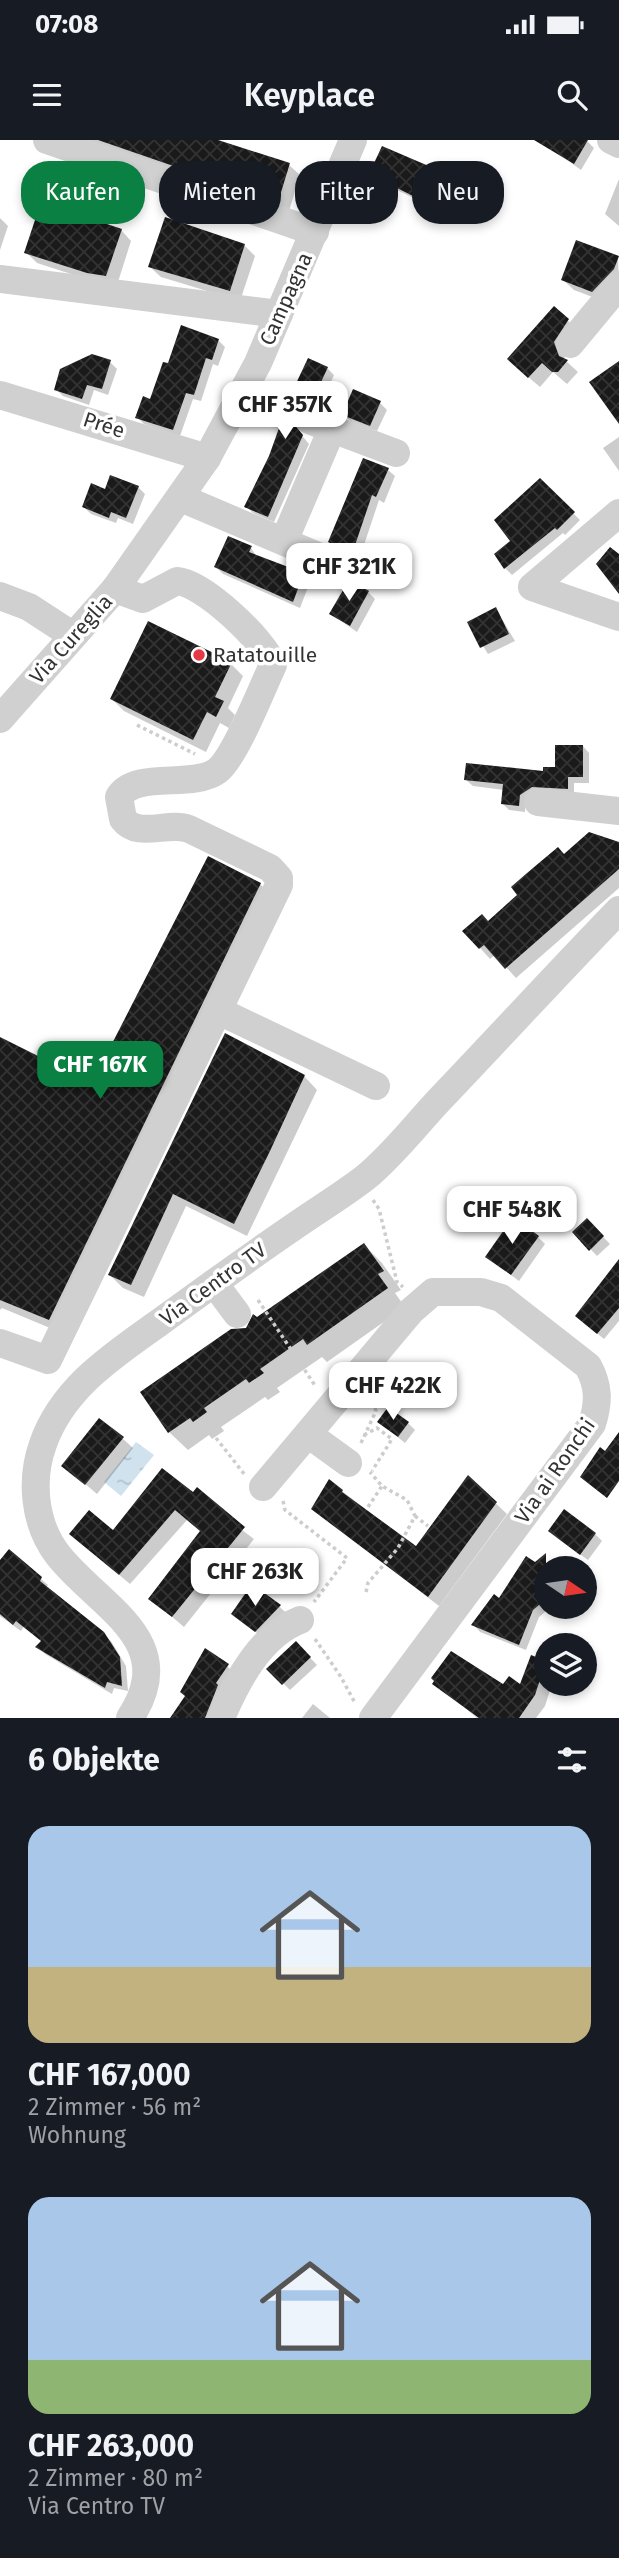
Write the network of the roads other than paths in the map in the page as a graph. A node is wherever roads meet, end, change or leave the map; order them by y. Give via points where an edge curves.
1 (47, 140) edge
2 (353, 140) edge
3 (611, 140) edge
4 (619, 144) edge
5 (315, 232) junction
6 (0, 279) edge
7 (619, 285) edge
8 (279, 314) junction
9 (570, 344) dead end
10 (0, 395) edge
11 (396, 453) dead end
12 (207, 458) junction
13 (181, 498) junction
14 (619, 513) edge
15 (284, 541) junction
16 (138, 556) joint
17 (341, 566) dead end
18 (115, 589) junction
19 (0, 596) edge
20 (619, 617) edge
21 (72, 635) junction
22 (0, 719) edge
23 (538, 802) dead end
24 (619, 811) edge
25 (619, 910) edge
26 (219, 1011) junction
27 (376, 1086) dead end
28 (214, 1283) junction
29 (237, 1314) road end
30 (0, 1343) edge
31 (308, 1433) junction
32 (360, 1463) road end
33 (252, 1480) road end
34 (300, 1620) road end
35 (365, 1712) edge
36 (130, 1718) edge
37 (222, 1718) edge

1 - 5 street
2 - 5 street, Campagna
3 - 4 street
5 - 8 street, Campagna
6 - 8 street
7 - 9 street
8 - 12 street, Campagna via 243,394
10 - 12 street, Prée
11 - 15 street via 321,424
12 - 13 street, Campagna
13 - 15 street
13 - 16 street, Campagna
14 - 20 street via 532,587
15 - 17 street
16 - 18 street, Via Cureglia
18 - 21 street, Via Cureglia
18 - 26 street via 143,599 172,583 187,583 204,592 273,664 228,759 217,771 131,786 118,802 123,819 133,827 189,829 270,868 279,878 277,892
19 - 21 street via 29,607
21 - 22 street, Via Cureglia
23 - 24 street
25 - 28 street, Via Centro TV via 360,1181
26 - 27 street
26 - 30 street via 48,1360
28 - 29 street
28 - 36 street, Via Centro TV via 79,1384 58,1412 37,1467 35,1495 47,1537 58,1555 127,1624 145,1651 146,1687
31 - 32 street
31 - 33 street, Via ai Ronchi
31 - 35 street, Via ai Ronchi via 433,1292 457,1290 501,1298 588,1366 596,1381 598,1407 592,1424
34 - 37 street via 285,1626 265,1644 232,1692

